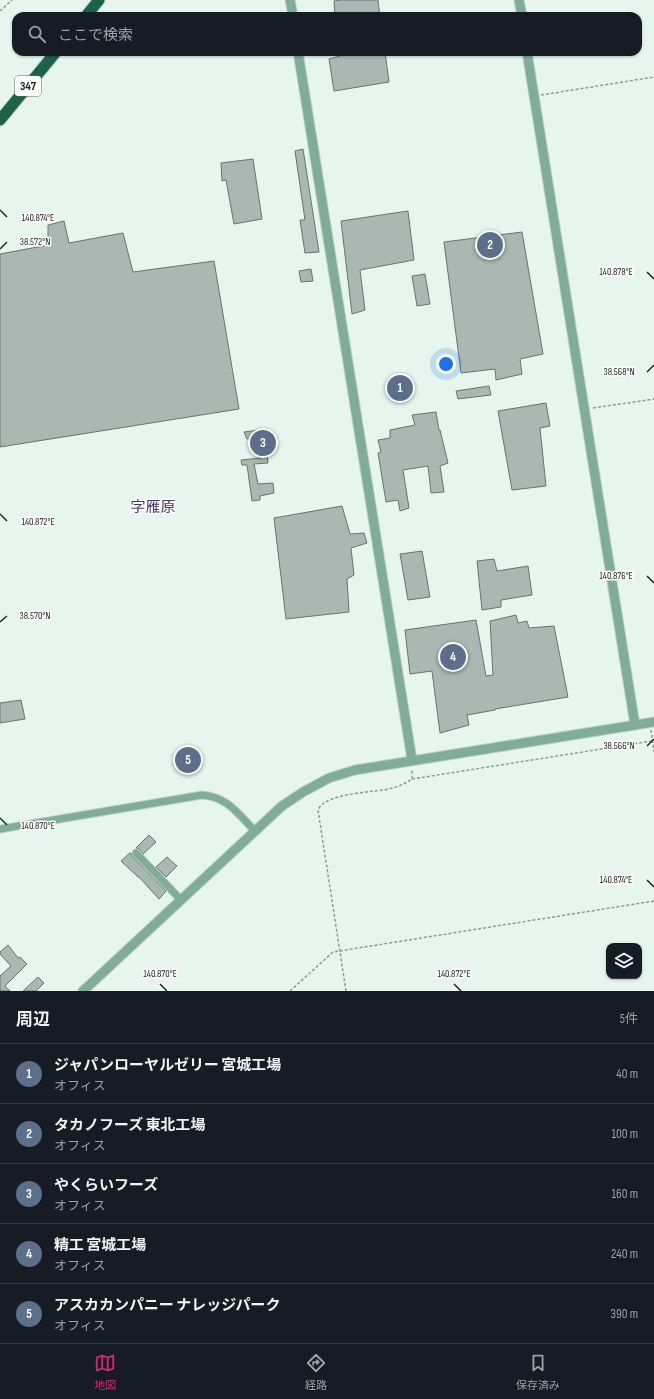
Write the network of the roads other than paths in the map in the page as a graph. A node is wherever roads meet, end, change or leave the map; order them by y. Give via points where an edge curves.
1 (99, 0) edge
2 (290, 0) edge
3 (519, 0) edge
4 (89, 12) edge
5 (292, 12) edge
6 (521, 12) edge
7 (53, 56) edge
8 (299, 56) edge
9 (528, 56) edge
10 (0, 120) edge
11 (654, 722) edge
12 (634, 724) junction
13 (412, 760) junction
14 (0, 829) edge
15 (255, 831) junction
16 (136, 853) dead end
17 (181, 900) junction
18 (84, 991) edge

1 - 4 highway
2 - 5 street
3 - 6 street
7 - 10 highway, 347
8 - 13 street
9 - 12 street
11 - 12 street
12 - 13 street
13 - 15 street via 355,770 329,778 282,806
14 - 15 street via 202,795 220,798 228,803
15 - 17 street
16 - 17 street
17 - 18 street

